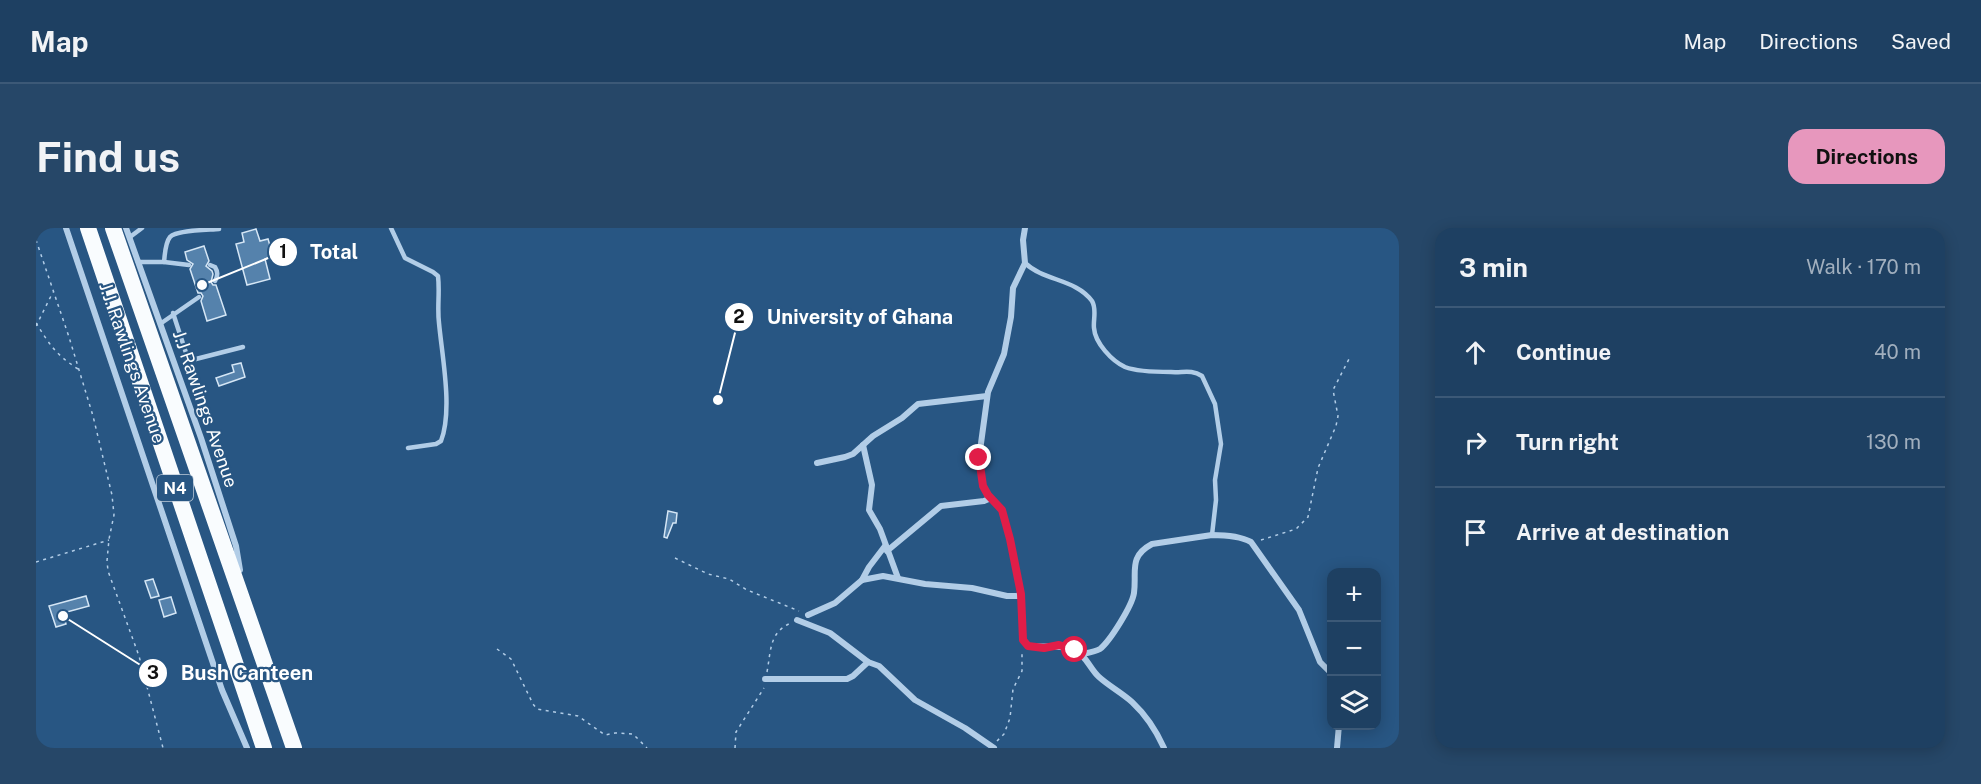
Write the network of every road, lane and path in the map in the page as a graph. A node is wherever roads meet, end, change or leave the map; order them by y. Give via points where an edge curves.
1 (66, 228) edge
2 (88, 228) edge
3 (113, 228) edge
4 (126, 228) edge
5 (142, 228) edge
6 (391, 228) edge
7 (1024, 228) edge
8 (219, 229) edge
9 (130, 237) junction
10 (36, 240) edge
11 (37, 250) edge
12 (138, 262) junction
13 (164, 262) junction
14 (1025, 263) junction
15 (189, 265) dead end
16 (210, 265) dead end
17 (215, 281) dead end
18 (54, 291) junction
19 (199, 297) dead end
20 (173, 313) junction
21 (36, 324) edge
22 (160, 324) junction
23 (243, 347) dead end
24 (1349, 359) dead end
25 (79, 369) junction
26 (987, 396) junction
27 (863, 445) junction
28 (408, 448) dead end
29 (817, 463) dead end
30 (991, 498) junction
31 (1212, 535) junction
32 (109, 539) junction
33 (1251, 543) junction
34 (886, 548) junction
35 (675, 558) dead end
36 (36, 562) edge
37 (898, 578) junction
38 (862, 580) junction
39 (1021, 594) junction
40 (244, 604) junction
41 (808, 615) joint
42 (797, 620) dead end
43 (1023, 646) dead end
44 (497, 649) dead end
45 (1082, 654) junction
46 (868, 662) junction
47 (1327, 669) edge
48 (765, 680) dead end
49 (1338, 730) edge
50 (995, 745) edge
51 (163, 748) edge
52 (247, 748) edge
53 (264, 748) edge
54 (294, 748) edge
55 (647, 748) edge
56 (1164, 748) edge
57 (1337, 748) edge

1 - 52 street, J.J. Rawlings Avenue via 222,690
2 - 53 highway, J.J. Rawlings Avenue / N4
3 - 40 highway, J.J. Rawlings Avenue / N4
4 - 9 street, J.J Rawlings Avenue
5 - 9 lane
6 - 28 lane via 405,258 434,272 439,285 446,424 441,441
7 - 14 street
8 - 13 lane via 170,237
9 - 12 street, J.J Rawlings Avenue
10 - 11 path
11 - 18 path
12 - 13 lane
12 - 22 street, J.J Rawlings Avenue
13 - 15 lane
14 - 26 street via 1013,288 1004,354
14 - 31 lane via 1034,271 1075,287 1092,302 1096,337 1120,364 1139,370 1190,371 1202,376 1215,404 1221,444
16 - 17 lane via 217,272
18 - 21 path
18 - 25 path
19 - 20 lane
20 - 22 lane
20 - 23 lane via 188,359
21 - 25 path via 60,358
22 - 40 street, J.J Rawlings Avenue via 236,546
24 - 33 path via 1333,390 1338,416 1318,468 1308,517 1296,529
25 - 32 path via 114,506
26 - 27 street via 918,404
26 - 30 street via 979,458 983,486
27 - 29 street via 849,456
27 - 34 street via 872,484 869,510
30 - 34 street via 941,506
30 - 39 street via 1004,515
31 - 33 street
31 - 45 street via 1152,544 1144,549 1136,560 1133,598 1113,635 1098,651
32 - 36 path
32 - 51 path via 110,578 139,656
33 - 47 street via 1299,610 1320,662
34 - 37 street
34 - 38 street
35 - 41 path
37 - 38 street
37 - 39 street via 1007,596
38 - 41 street via 835,603
39 - 45 street via 1023,640 1028,646 1059,645
40 - 54 highway, J.J. Rawlings Avenue / N4
42 - 46 street via 830,633
43 - 50 path via 1022,670 1013,689 1010,718
44 - 55 path via 511,659 537,709 578,716 605,735 633,734
45 - 56 street via 1098,676 1147,717
46 - 48 street via 847,679
46 - 50 street via 879,666 915,700
49 - 57 street

